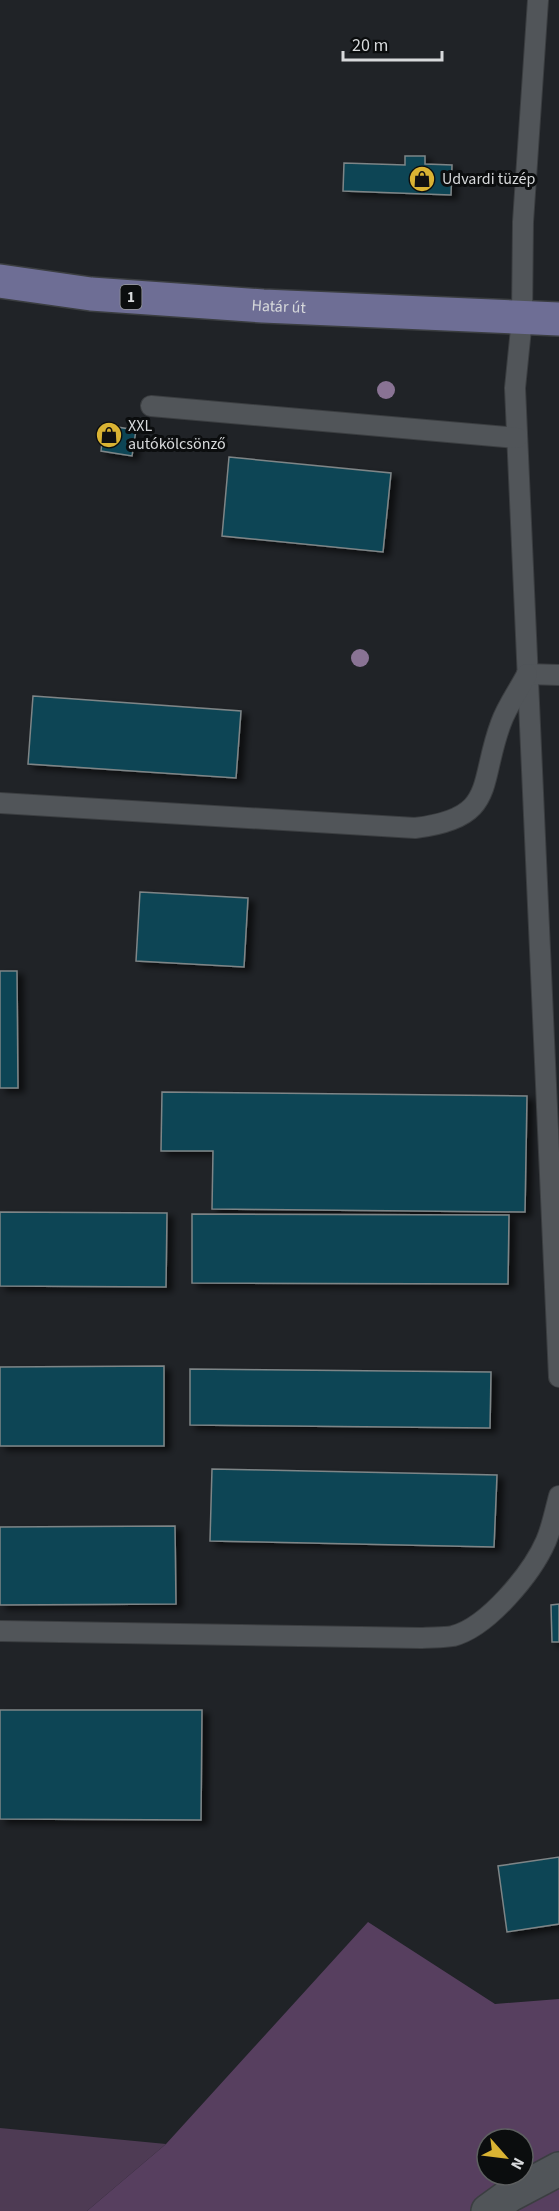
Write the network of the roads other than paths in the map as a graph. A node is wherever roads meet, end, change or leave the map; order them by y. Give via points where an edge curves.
1 (538, 0) edge
2 (0, 281) edge
3 (522, 319) junction
4 (559, 320) edge
5 (151, 406) dead end
6 (517, 438) junction
7 (527, 674) junction
8 (559, 675) edge
9 (0, 802) edge
10 (553, 1146) edge
11 (559, 1377) edge
12 (559, 1496) edge
13 (0, 1630) edge
14 (559, 2169) edge
15 (488, 2211) edge

1 - 3 lane via 523,222
2 - 3 main road, Határ út / 1 via 102,295
3 - 4 main road, Határ út / 1
3 - 6 lane via 515,388
5 - 6 lane
6 - 7 lane
7 - 8 lane
7 - 9 lane via 501,723 487,781 477,800 461,818 441,825 415,828
7 - 10 lane
10 - 11 lane
12 - 13 lane via 545,1542 522,1578 500,1605 475,1626 453,1636
14 - 15 street

